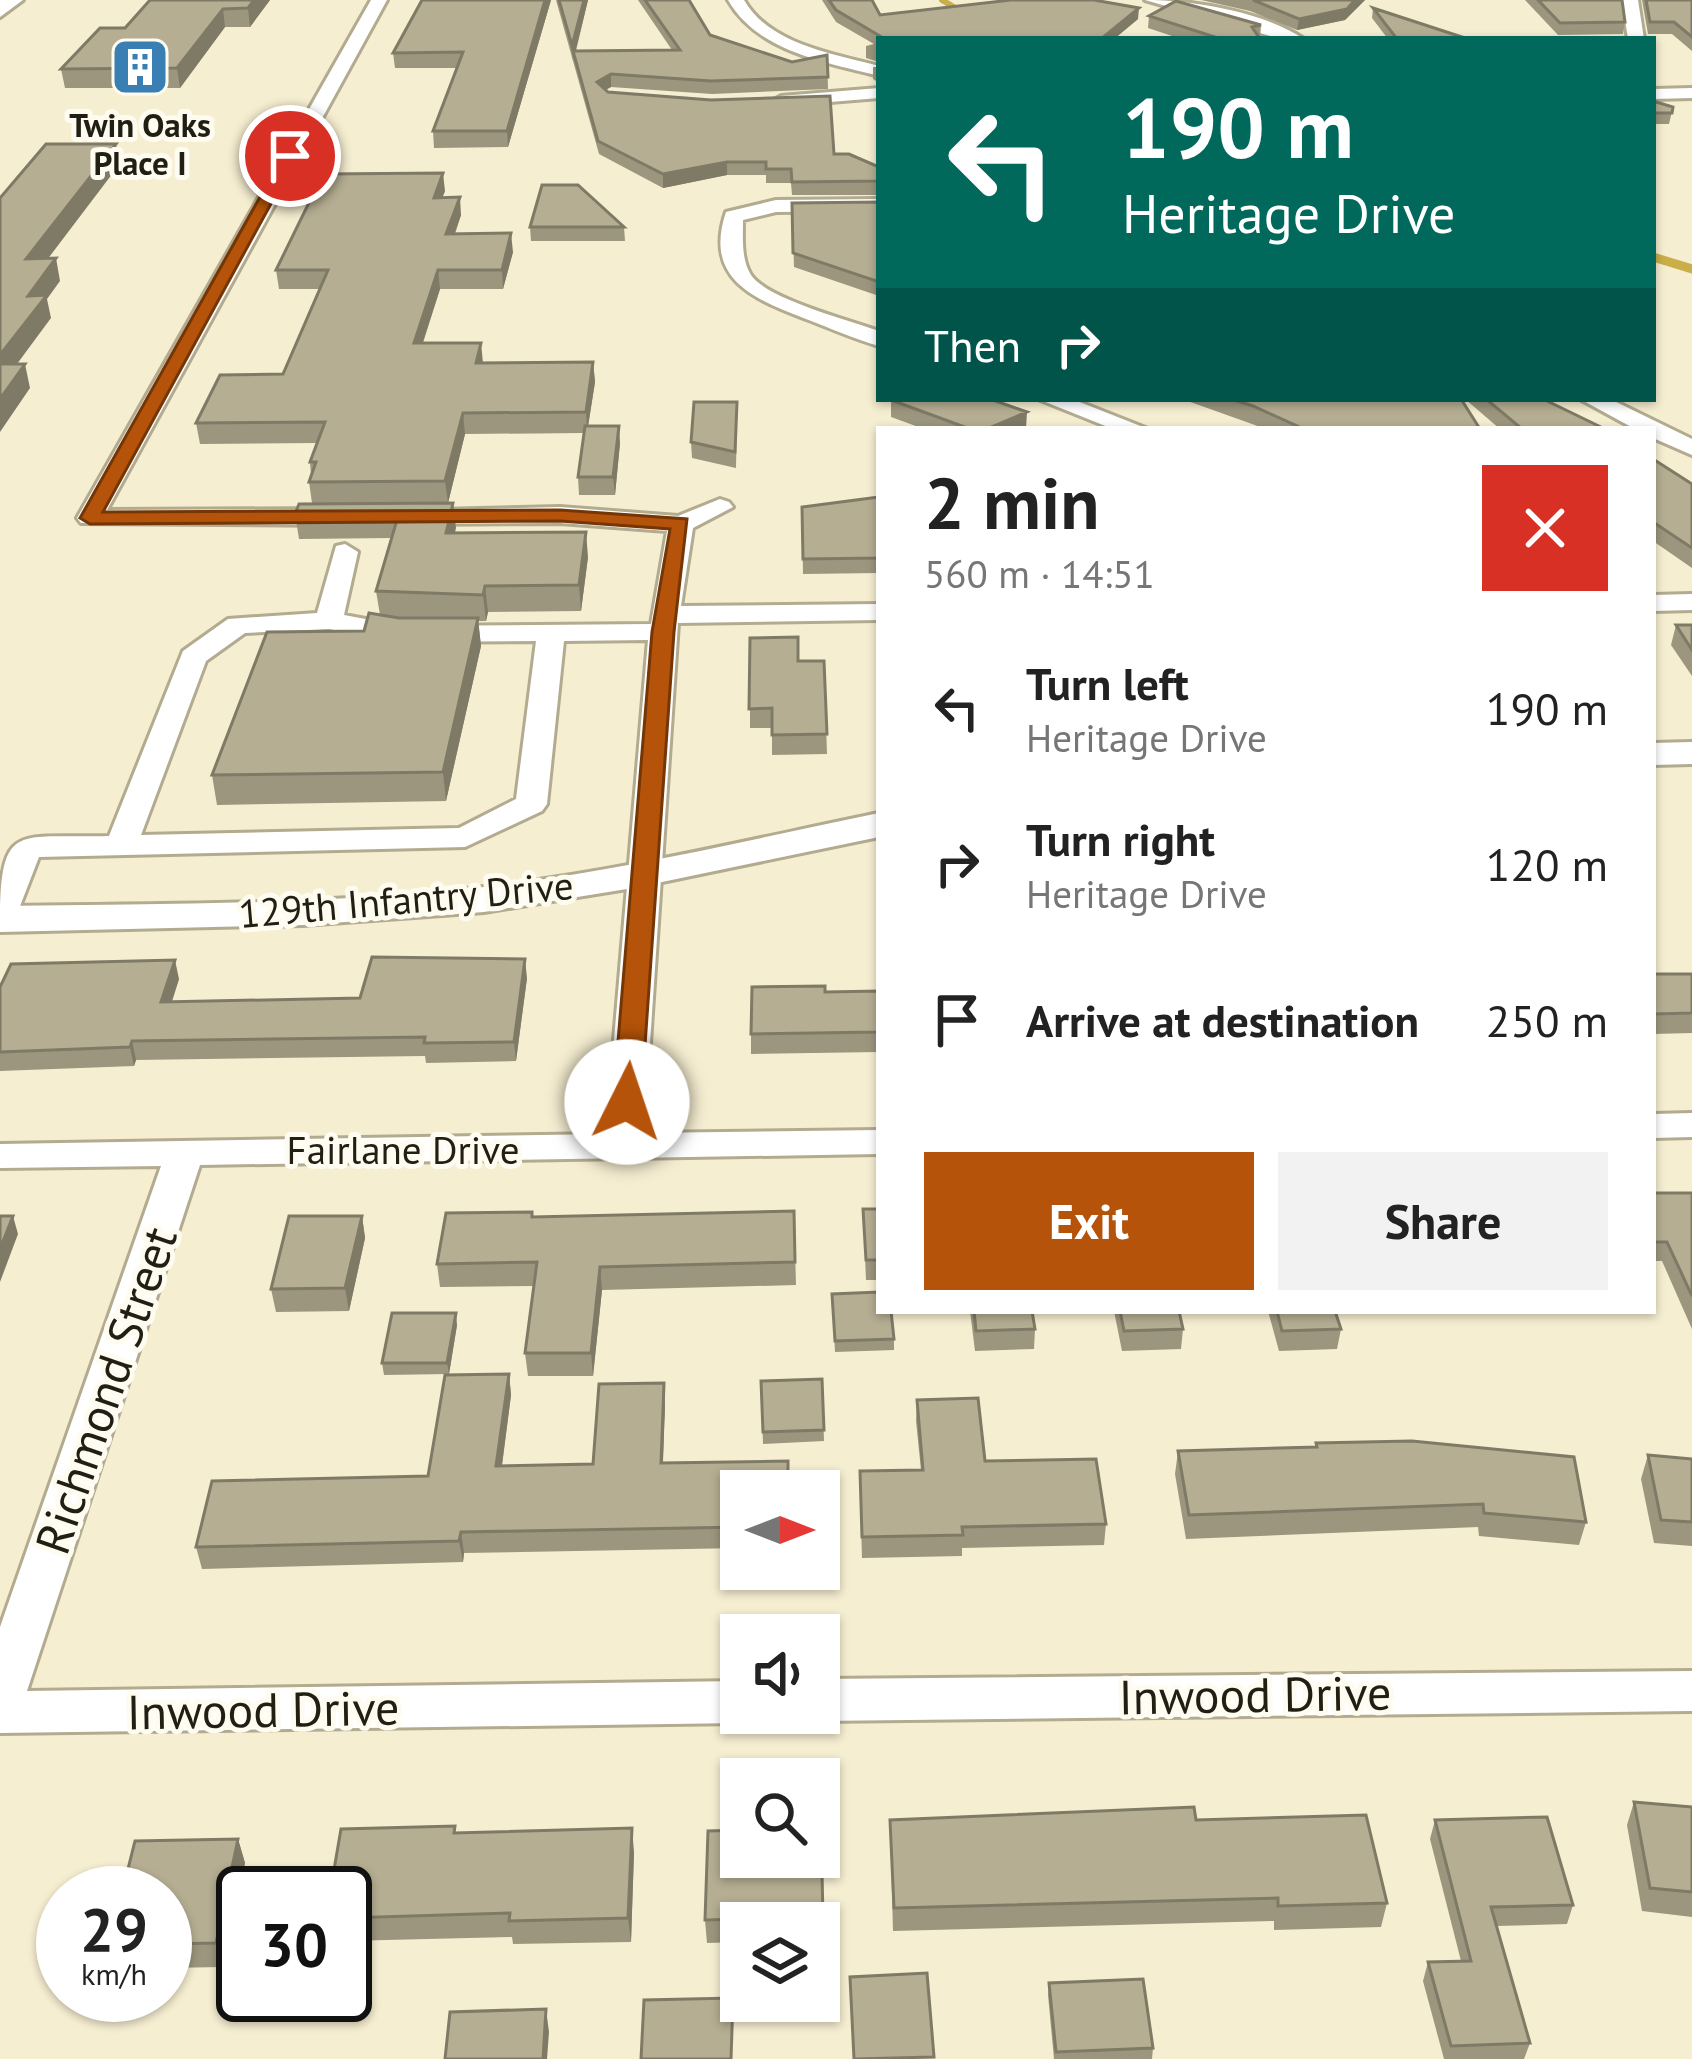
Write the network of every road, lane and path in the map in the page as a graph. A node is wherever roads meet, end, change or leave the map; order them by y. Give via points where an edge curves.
1 (10, 0) edge
2 (380, 0) edge
3 (736, 0) edge
4 (1154, 0) edge
5 (1630, 0) edge
6 (0, 9) edge
7 (1287, 36) edge
8 (1636, 36) edge
9 (876, 70) edge
10 (1692, 93) edge
11 (876, 94) edge
12 (1660, 94) edge
13 (758, 101) edge
14 (876, 205) edge
15 (876, 338) edge
16 (1059, 402) edge
17 (1598, 402) edge
18 (1127, 426) edge
19 (1647, 426) edge
20 (1656, 430) edge
21 (1692, 448) edge
22 (720, 507) dead end
23 (680, 524) junction
24 (345, 552) dead end
25 (1692, 602) edge
26 (1656, 603) edge
27 (876, 612) edge
28 (328, 621) junction
29 (664, 623) junction
30 (551, 632) junction
31 (1692, 753) edge
32 (1656, 754) edge
33 (876, 825) edge
34 (121, 846) junction
35 (643, 873) junction
36 (0, 917) edge
37 (1692, 1125) edge
38 (1656, 1126) edge
39 (876, 1142) edge
40 (624, 1148) junction
41 (186, 1150) junction
42 (0, 1156) edge
43 (1692, 1691) edge
44 (0, 1698) edge
45 (840, 1700) edge
46 (720, 1702) edge
47 (0, 1712) edge

1 - 6 main road
2 - 23 street via 90,518 560,515
3 - 9 street via 750,23 788,43
4 - 7 street
5 - 8 street
10 - 12 street
11 - 13 street
14 - 15 street via 734,216 733,265 740,279 783,305
16 - 18 street
17 - 19 street
20 - 21 street
22 - 23 street
23 - 29 street
24 - 28 street
25 - 26 street
27 - 29 street
28 - 30 street via 404,634
28 - 34 street via 238,625 193,657
29 - 30 street
29 - 35 street
30 - 34 street via 531,804 466,837
31 - 32 street
33 - 35 street, 129th Infantry Drive
34 - 36 street via 26,848
35 - 36 street, 129th Infantry Drive via 363,909
35 - 40 street
37 - 38 street
39 - 40 street, Fairlane Drive
40 - 41 street, Fairlane Drive
41 - 42 street, Fairlane Drive
41 - 44 street, Richmond Street
43 - 45 street, Inwood Drive
46 - 47 street, Inwood Drive

